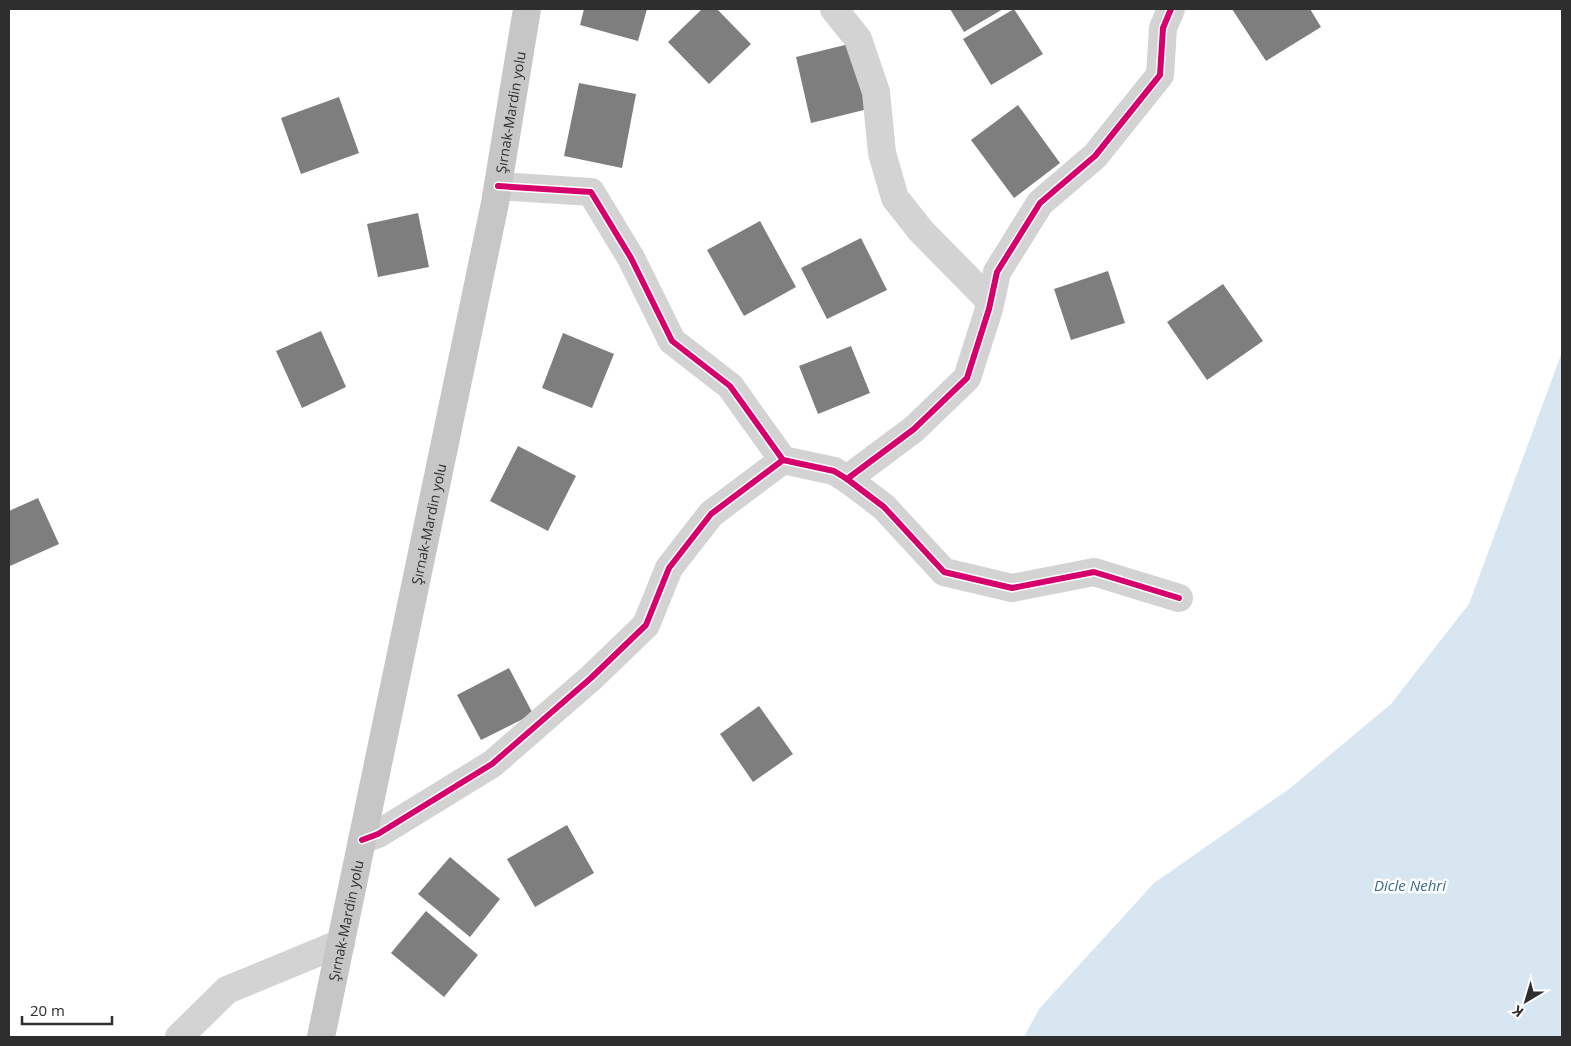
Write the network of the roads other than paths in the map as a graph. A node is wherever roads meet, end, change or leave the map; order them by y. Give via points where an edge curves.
1 (528, 9) edge
2 (834, 9) edge
3 (1172, 9) edge
4 (498, 186) junction
5 (990, 301) junction
6 (783, 460) junction
7 (847, 480) junction
8 (1179, 598) dead end
9 (362, 840) junction
10 (341, 943) junction
11 (179, 1037) edge
12 (321, 1037) edge

1 - 4 main road, Şırnak-Mardin yolu
2 - 5 street via 858,39 876,92 882,153 895,198 921,231
3 - 5 street via 1163,28 1160,75 1095,156 1040,203 997,272
4 - 6 street via 591,192 631,258 672,341 730,386
4 - 9 main road, Şırnak-Mardin yolu
5 - 7 street via 967,378 914,428
6 - 7 street via 834,471
6 - 9 street via 711,514 669,568 646,624 591,678 492,764 378,834
7 - 8 street via 884,507 944,572 1012,588 1094,572
9 - 10 main road, Şırnak-Mardin yolu
10 - 11 street via 227,990
10 - 12 main road, Şırnak-Mardin yolu

